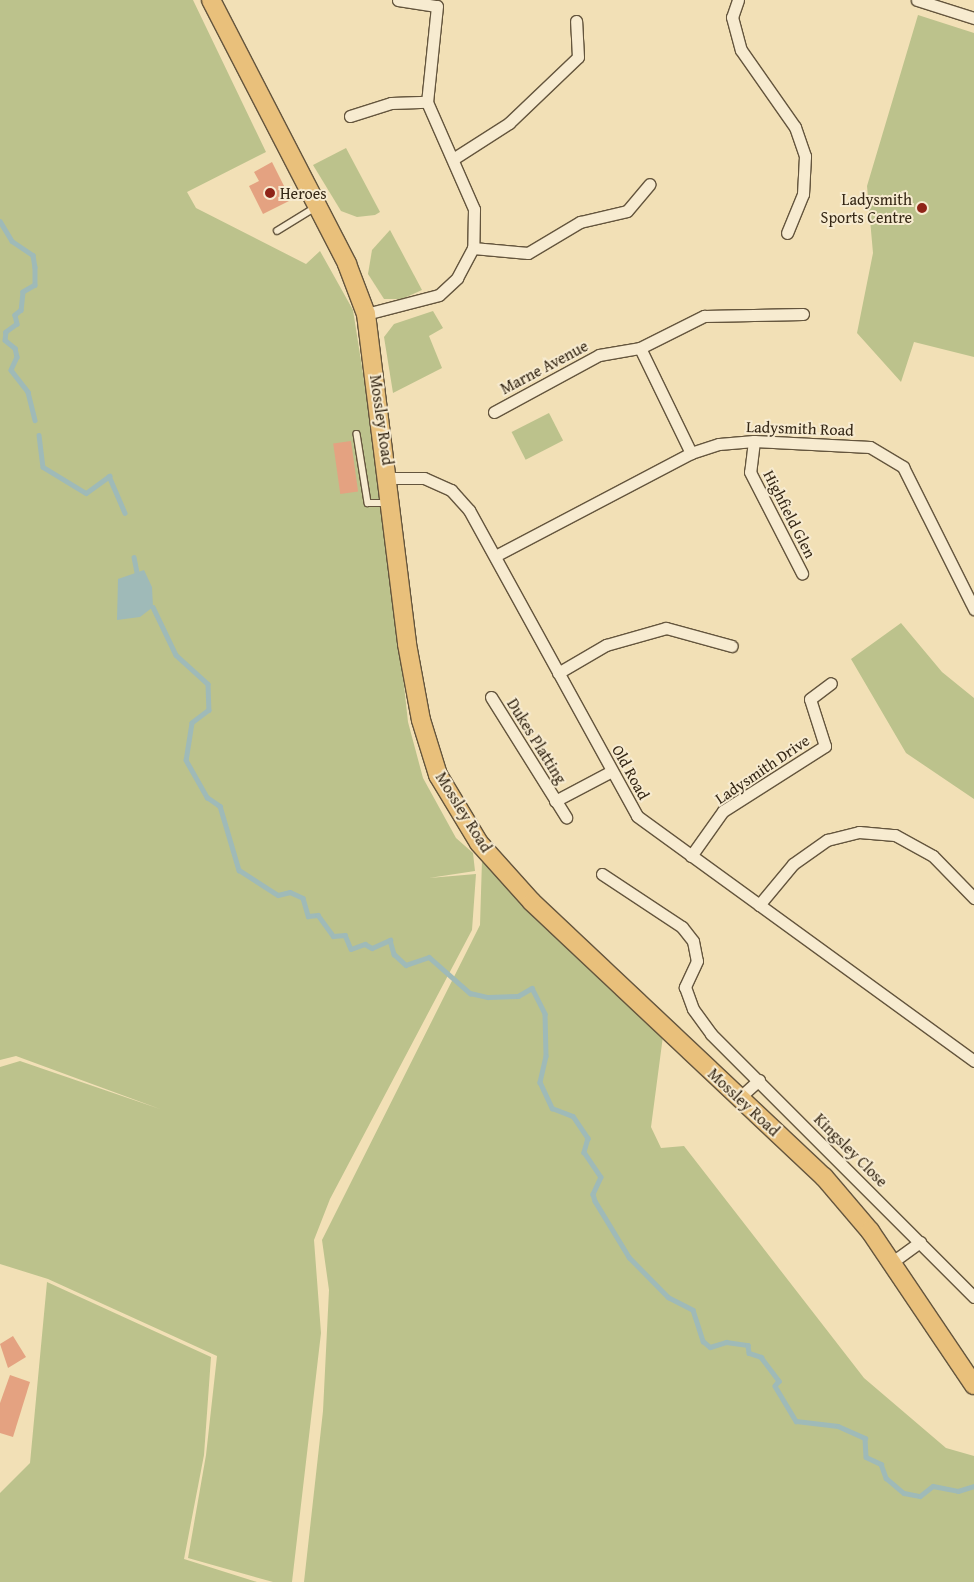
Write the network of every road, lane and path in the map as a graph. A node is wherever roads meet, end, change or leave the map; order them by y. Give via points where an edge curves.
1 (211, 0) edge
2 (398, 0) edge
3 (738, 0) edge
4 (917, 0) edge
5 (974, 18) edge
6 (576, 21) dead end
7 (428, 102) junction
8 (350, 116) dead end
9 (453, 159) junction
10 (650, 184) dead end
11 (317, 206) junction
12 (277, 231) dead end
13 (787, 233) dead end
14 (473, 248) junction
15 (366, 314) junction
16 (803, 314) dead end
17 (640, 348) junction
18 (494, 412) dead end
19 (357, 434) dead end
20 (754, 440) junction
21 (691, 453) junction
22 (390, 478) junction
23 (392, 503) junction
24 (497, 555) junction
25 (802, 573) dead end
26 (974, 609) edge
27 (732, 646) dead end
28 (558, 673) junction
29 (831, 683) dead end
30 (491, 697) dead end
31 (612, 772) junction
32 (555, 801) junction
33 (566, 817) dead end
34 (691, 856) junction
35 (602, 874) dead end
36 (974, 898) edge
37 (758, 905) junction
38 (974, 1061) edge
39 (759, 1080) junction
40 (739, 1098) junction
41 (920, 1242) junction
42 (891, 1263) junction
43 (974, 1297) edge
44 (974, 1385) edge

1 - 11 main road, Mossley Road
2 - 7 street via 436,6
3 - 13 street via 732,17 741,50 795,127 805,156 803,194
4 - 5 street
6 - 9 street via 578,57 509,123
7 - 8 street via 391,103
7 - 9 street
9 - 14 street via 474,209
10 - 14 street via 627,211 580,222 528,253
11 - 12 lane
11 - 15 main road, Mossley Road
14 - 15 street via 457,278 439,295
15 - 22 main road, Mossley Road
16 - 17 street, Marne Avenue via 704,316
17 - 18 street, Marne Avenue via 600,355
17 - 21 street
19 - 23 lane via 368,503
20 - 21 street, Ladysmith Road
20 - 25 street, Highfield Glen via 750,472
20 - 26 street, Ladysmith Road via 870,447 893,459 903,467
21 - 24 street, Ladysmith Road
22 - 23 main road, Mossley Road
22 - 24 street, Old Road via 424,478 451,490 470,510
23 - 40 main road, Mossley Road via 409,653 421,720 438,775 479,843 532,902
24 - 28 street, Old Road
27 - 28 street via 666,628 606,645
28 - 31 street, Old Road
29 - 34 street, Ladysmith Drive via 810,699 825,746 723,811
30 - 32 street, Dukes Platting
31 - 32 street, Dukes Platting
31 - 34 street, Old Road via 637,816
32 - 33 street, Dukes Platting
34 - 37 street, Old Road
35 - 39 street, Kingsley Close via 682,927 693,941 697,961 685,987 693,1008 711,1034
36 - 37 street via 933,856 895,835 859,832 827,840 793,864
37 - 38 street, Old Road
39 - 40 street
39 - 41 street, Kingsley Close
40 - 42 main road, Mossley Road via 824,1177
41 - 42 street
41 - 43 street, Kingsley Close
42 - 44 main road, Mossley Road

